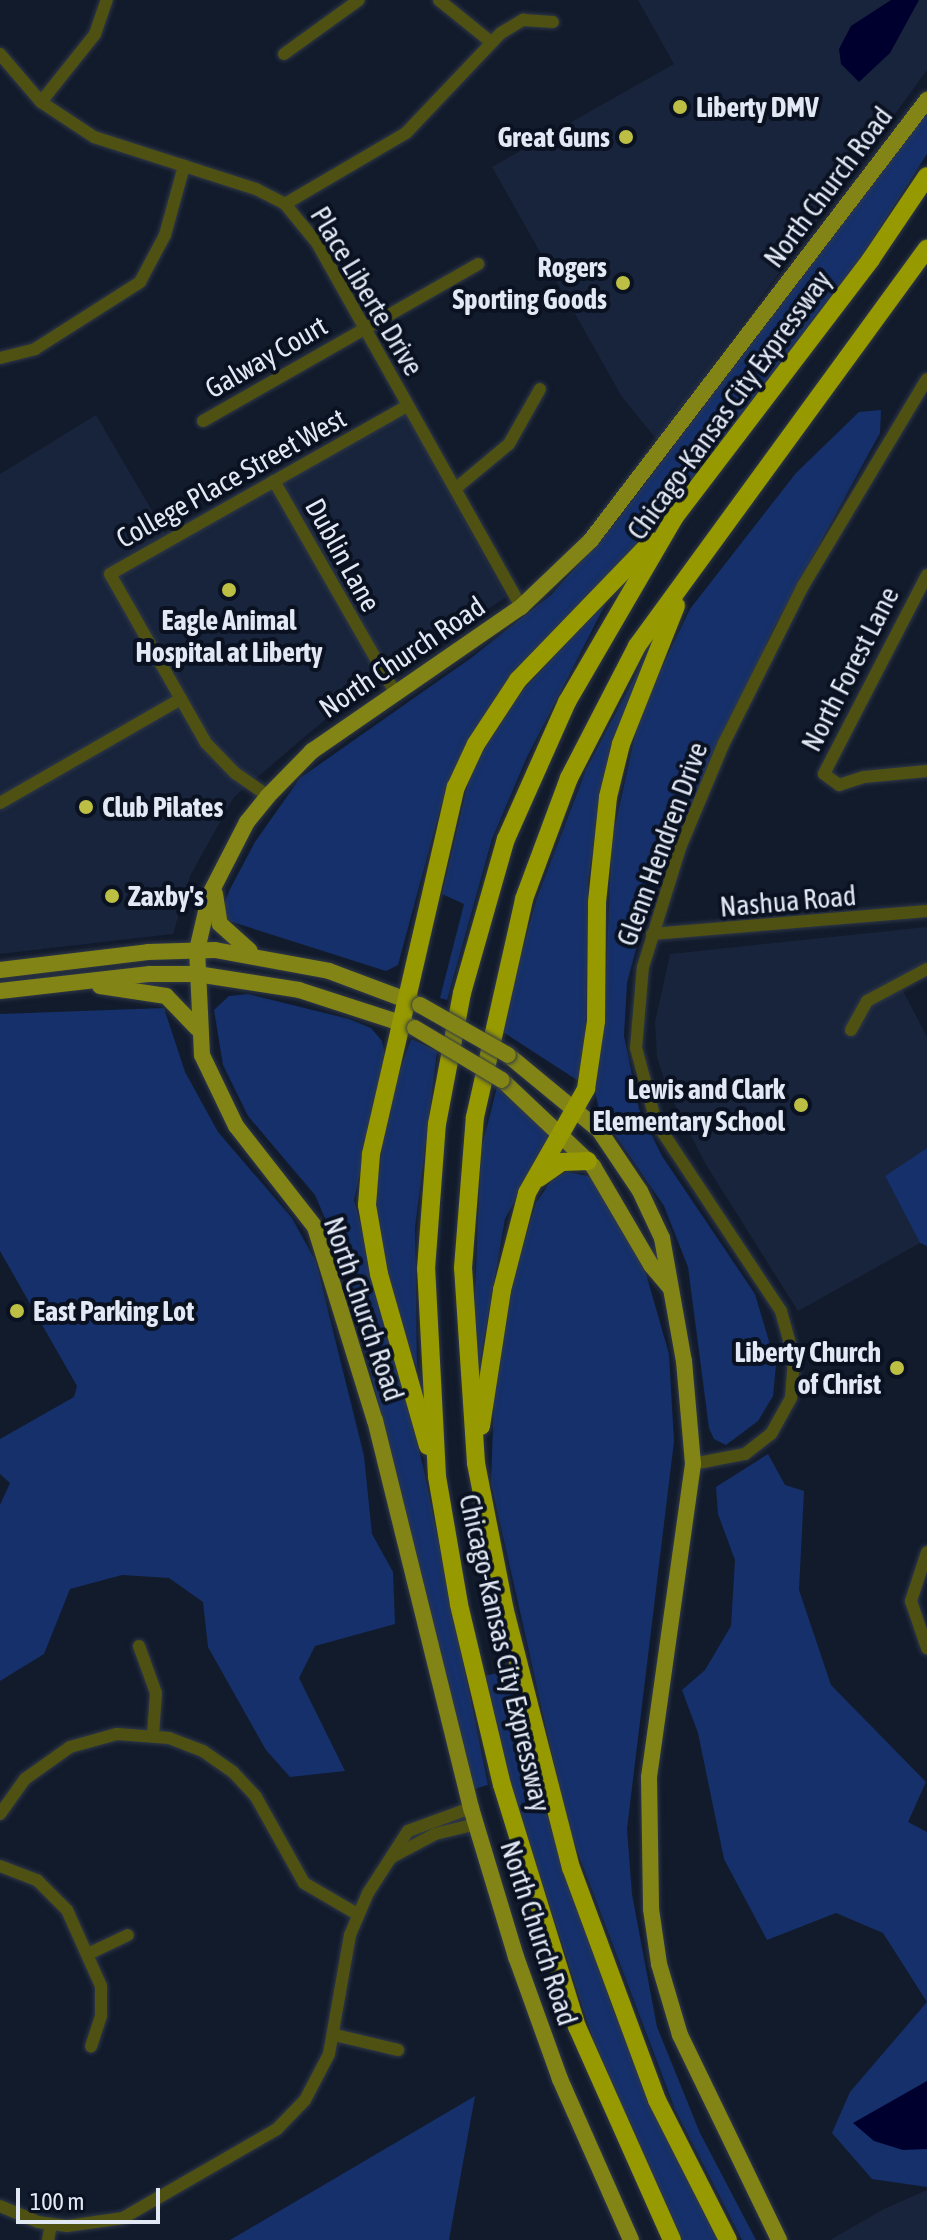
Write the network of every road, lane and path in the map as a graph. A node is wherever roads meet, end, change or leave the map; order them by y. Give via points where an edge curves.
1 (107, 0) edge
2 (359, 0) edge
3 (439, 0) edge
4 (553, 22) dead end
5 (491, 42) junction
6 (0, 54) edge
7 (284, 54) dead end
8 (927, 100) edge
9 (41, 102) junction
10 (184, 166) junction
11 (927, 176) edge
12 (285, 204) junction
13 (927, 249) edge
14 (478, 264) dead end
15 (364, 328) junction
16 (0, 358) edge
17 (927, 379) edge
18 (540, 389) dead end
19 (407, 406) junction
20 (203, 421) dead end
21 (274, 481) junction
22 (455, 489) junction
23 (674, 518) junction
24 (698, 561) junction
25 (927, 575) edge
26 (521, 607) junction
27 (395, 692) junction
28 (181, 699) junction
29 (927, 771) edge
30 (268, 796) junction
31 (0, 803) edge
32 (216, 882) junction
33 (927, 911) edge
34 (652, 934) junction
35 (197, 950) junction
36 (259, 956) junction
37 (927, 969) edge
38 (0, 970) edge
39 (197, 974) junction
40 (74, 984) junction
41 (0, 991) edge
42 (413, 1003) junction
43 (409, 1025) junction
44 (197, 1028) junction
45 (851, 1030) dead end
46 (577, 1109) junction
47 (562, 1133) junction
48 (588, 1161) junction
49 (533, 1182) junction
50 (673, 1292) junction
51 (476, 1463) junction
52 (693, 1464) junction
53 (437, 1476) junction
54 (927, 1552) edge
55 (139, 1646) dead end
56 (927, 1648) edge
57 (153, 1735) junction
58 (0, 1814) edge
59 (474, 1816) junction
60 (0, 1866) edge
61 (357, 1914) junction
62 (128, 1935) dead end
63 (88, 1954) junction
64 (335, 2035) junction
65 (91, 2046) dead end
66 (398, 2050) dead end
67 (0, 2206) edge
68 (51, 2224) junction
69 (48, 2240) edge
70 (631, 2240) edge
71 (672, 2240) edge
72 (728, 2240) edge
73 (779, 2240) edge

1 - 9 street via 95,34
2 - 7 street
3 - 5 street
4 - 5 street via 523,20
5 - 12 street via 406,133
6 - 9 street, Place Liberte Drive
8 - 26 main road, North Church Road via 625,500
9 - 10 street, Place Liberte Drive via 94,137
10 - 12 street, Place Liberte Drive
10 - 16 street via 165,235 140,282 35,349
11 - 23 highway, Chicago-Kansas City Expressway via 871,259
12 - 15 street, Place Liberte Drive via 317,243
13 - 24 highway, Chicago-Kansas City Expressway
14 - 15 street, Galway Court
15 - 19 street, Place Liberte Drive
15 - 20 street, Galway Court
17 - 34 street, Glenn Hendren Drive via 768,652 691,818
18 - 22 street via 509,444
19 - 21 street, College Place Street West
19 - 22 street, Place Liberte Drive
21 - 27 street, Dublin Lane
21 - 28 street, College Place Street West via 110,574
22 - 26 street, Place Liberte Drive
23 - 42 highway via 518,680 476,744 456,787
23 - 53 highway, Chicago-Kansas City Expressway via 561,716 506,839 462,993 437,1124 426,1269
24 - 46 highway via 656,648 608,797 600,848 593,1055
24 - 51 highway, Chicago-Kansas City Expressway via 637,646 569,778 520,913 475,1117 463,1268
25 - 29 street, North Forest Lane via 826,768 832,785
26 - 27 main road, North Church Road
27 - 30 main road, North Church Road via 312,751
28 - 30 street, College Place Street West via 218,757
28 - 31 street
30 - 32 main road, North Church Road via 247,822
32 - 35 main road, North Church Road
32 - 36 main road via 220,924 237,945
33 - 34 street, Nashua Road
34 - 52 street, Glenn Hendren Drive via 635,1027 647,1097 670,1147 781,1311 794,1358 791,1398 771,1434 745,1454
35 - 36 main road
35 - 38 main road
35 - 39 main road, North Church Road
36 - 42 main road via 329,971
37 - 45 street via 867,1001
39 - 40 main road
39 - 43 main road via 299,990
39 - 44 main road, North Church Road
40 - 41 main road
40 - 44 main road via 166,996
42 - 43 highway
42 - 46 main road, bridge via 508,1055
43 - 47 main road, bridge via 502,1080
43 - 53 highway via 371,1154 367,1205 379,1274
44 - 59 main road, North Church Road via 202,1055 236,1126 315,1227 375,1421
46 - 47 highway
46 - 50 main road via 604,1137 640,1191 662,1238
47 - 48 main road
47 - 49 highway
48 - 49 highway via 562,1162
48 - 50 main road
49 - 51 highway via 502,1290
50 - 52 main road
51 - 72 highway, Chicago-Kansas City Expressway via 535,1742 571,1868 657,2100
52 - 73 main road via 649,1777 651,1909 659,1964 680,2035
53 - 71 highway, Chicago-Kansas City Expressway via 459,1604 511,1815 577,2027
54 - 56 street via 911,1601
55 - 57 street via 156,1693
57 - 58 street via 117,1734 70,1747 25,1779
57 - 61 street via 203,1751 233,1772 256,1797 304,1883
59 - 61 street via 408,1831
59 - 70 main road, North Church Road via 560,2079
60 - 63 street via 49,1889 67,1910
61 - 64 street via 345,1956
62 - 63 street
63 - 65 street via 102,2001
64 - 66 street
64 - 68 street via 305,2100 262,2140 123,2218 89,2225
67 - 68 street
68 - 69 street

